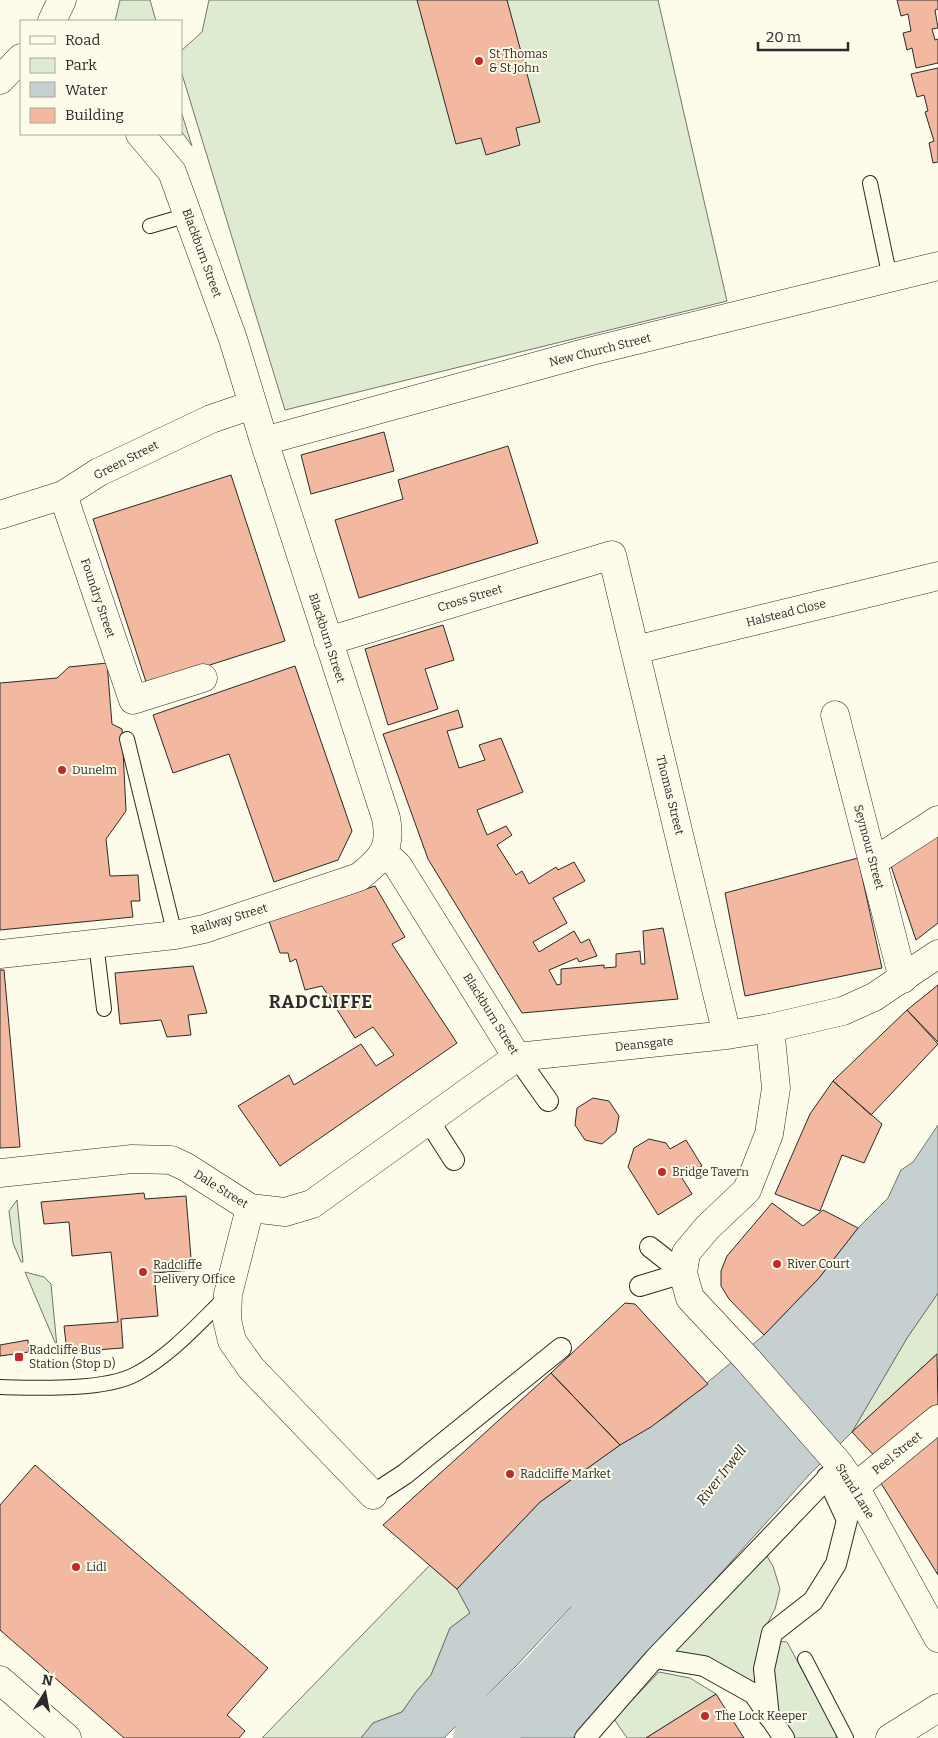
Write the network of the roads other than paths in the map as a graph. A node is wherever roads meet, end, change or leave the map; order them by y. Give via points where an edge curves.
1 (130, 135) edge
2 (145, 141) edge
3 (870, 183) dead end
4 (188, 215) junction
5 (150, 226) dead end
6 (938, 266) edge
7 (890, 278) junction
8 (252, 405) junction
9 (264, 442) junction
10 (63, 496) junction
11 (0, 515) edge
12 (612, 556) joint
13 (938, 576) edge
14 (328, 641) junction
15 (635, 650) junction
16 (202, 678) dead end
17 (835, 715) dead end
18 (127, 739) dead end
19 (938, 820) edge
20 (384, 853) junction
21 (873, 862) junction
22 (175, 935) junction
23 (96, 943) junction
24 (0, 954) edge
25 (938, 954) edge
26 (903, 979) junction
27 (104, 1009) dead end
28 (770, 1028) junction
29 (727, 1035) junction
30 (517, 1057) junction
31 (548, 1101) dead end
32 (429, 1121) junction
33 (454, 1160) dead end
34 (0, 1173) edge
35 (250, 1208) junction
36 (650, 1247) dead end
37 (683, 1273) junction
38 (640, 1286) dead end
39 (228, 1294) junction
40 (561, 1348) dead end
41 (0, 1387) edge
42 (938, 1419) edge
43 (833, 1471) junction
44 (855, 1487) junction
45 (373, 1495) joint
46 (938, 1638) edge
47 (654, 1658) junction
48 (805, 1659) dead end
49 (0, 1680) edge
50 (938, 1708) edge
51 (769, 1717) junction
52 (67, 1738) edge
53 (585, 1738) edge
54 (784, 1738) edge
55 (846, 1738) edge
56 (890, 1738) edge

1 - 2 street, Blackburn Street
2 - 4 street, Blackburn Street via 172,172
3 - 7 lane
4 - 5 lane
4 - 8 street, Blackburn Street via 234,340
6 - 7 street, New Church Street
7 - 9 street, New Church Street via 588,352
8 - 9 street, Blackburn Street
8 - 10 street, Green Street via 211,419 99,472
9 - 14 street, Blackburn Street
10 - 11 street, Green Street
10 - 16 street, Foundry Street via 133,700
12 - 14 street, Cross Street
12 - 15 street, Thomas Street
13 - 15 street, Halstead Close
14 - 20 street, Blackburn Street via 386,818 389,841
15 - 29 street, Thomas Street
17 - 21 street, Seymour Street
18 - 22 lane
19 - 21 street
20 - 22 street, Railway Street via 359,877 204,929
20 - 30 street, Blackburn Street via 398,866
21 - 26 street, Seymour Street
22 - 23 street, Railway Street
23 - 24 street, Railway Street
23 - 27 lane
25 - 26 street, Deansgate
26 - 28 street, Deansgate via 843,1011
28 - 29 street, Deansgate
28 - 37 street via 776,1088 769,1134 747,1190 686,1253
29 - 30 street, Deansgate
30 - 31 street, Blackburn Street
30 - 32 street, Dale Street
32 - 33 street
32 - 35 street, Dale Street via 312,1204 285,1212
34 - 35 street, Dale Street via 132,1159 171,1160
35 - 39 street
36 - 37 street
37 - 38 street
37 - 43 street, Stand Lane via 690,1298 748,1360
39 - 41 lane via 176,1346 135,1375 92,1386
39 - 45 street via 227,1320 232,1341 250,1368
40 - 45 street via 405,1474
42 - 44 street, Peel Street
43 - 44 street, Stand Lane
43 - 47 street
43 - 51 street via 847,1520 836,1564 813,1601 772,1634 764,1669
44 - 46 street, Stand Lane
47 - 51 street via 704,1666 754,1694
47 - 53 street
48 - 55 lane
49 - 52 street
50 - 56 street
51 - 54 street

